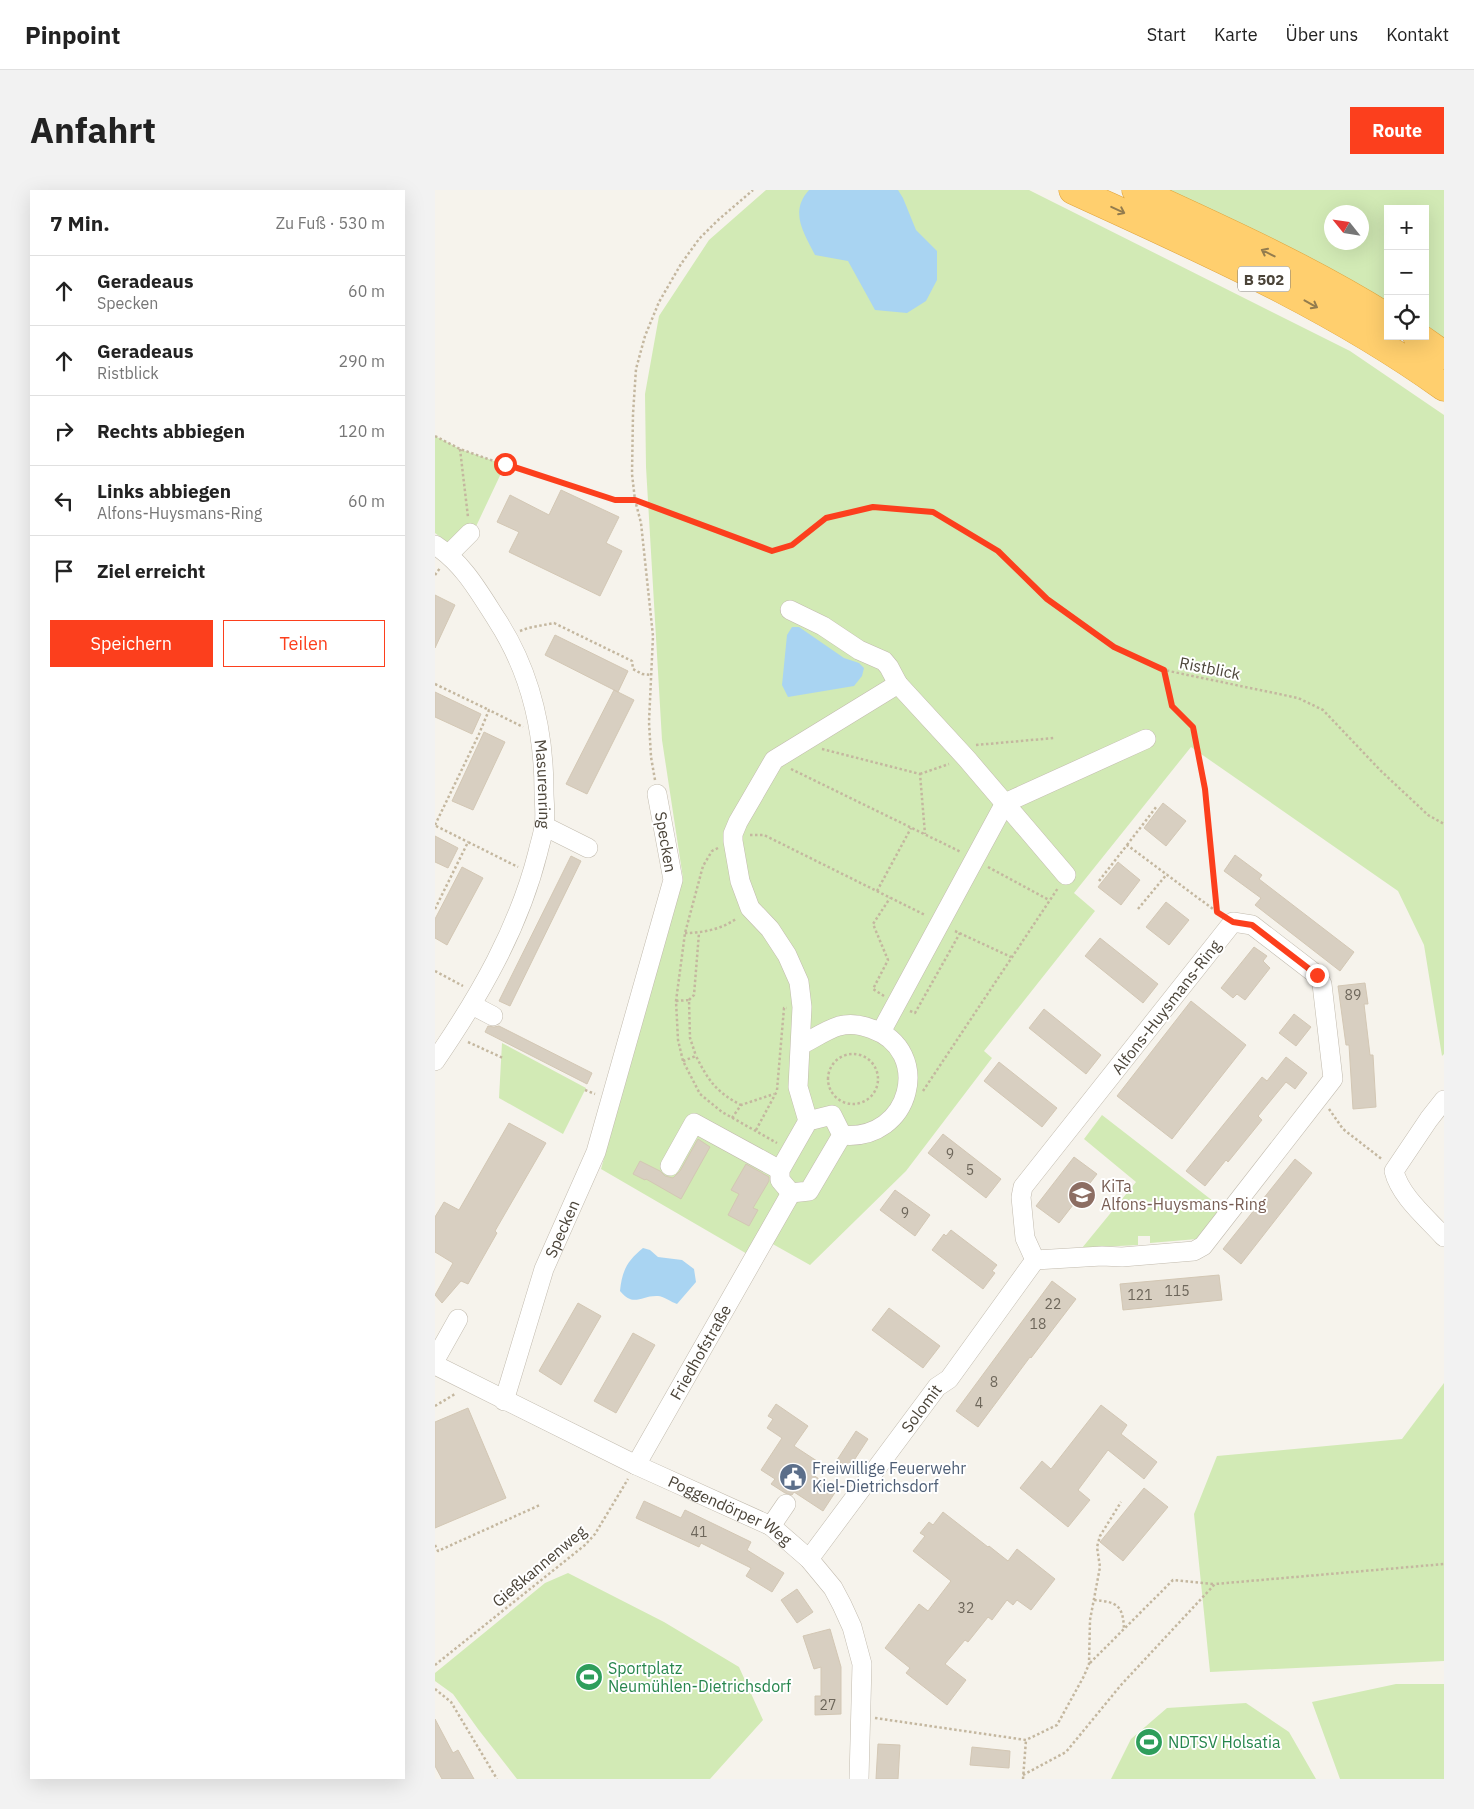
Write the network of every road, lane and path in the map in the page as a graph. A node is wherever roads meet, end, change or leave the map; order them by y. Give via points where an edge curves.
1 (753, 190) edge
2 (1073, 190) edge
3 (1136, 190) edge
4 (1384, 316) edge
5 (1423, 340) edge
6 (1444, 355) edge
7 (1444, 387) edge
8 (435, 436) edge
9 (460, 449) junction
10 (635, 500) junction
11 (470, 532) joint
12 (442, 550) edge
13 (790, 610) dead end
14 (528, 628) dead end
15 (1164, 670) junction
16 (651, 675) junction
17 (435, 684) edge
18 (898, 684) junction
19 (489, 710) junction
20 (539, 735) junction
21 (1054, 738) dead end
22 (1145, 739) dead end
23 (801, 743) junction
24 (961, 753) junction
25 (774, 760) junction
26 (920, 774) junction
27 (657, 794) joint
28 (1005, 803) junction
29 (1157, 806) dead end
30 (1444, 824) edge
31 (435, 825) edge
32 (545, 826) junction
33 (911, 828) junction
34 (925, 834) junction
35 (733, 838) junction
36 (468, 842) junction
37 (1127, 845) junction
38 (588, 848) dead end
39 (974, 859) junction
40 (1167, 874) junction
41 (532, 875) junction
42 (1066, 875) joint
43 (1099, 881) dead end
44 (877, 891) junction
45 (1049, 900) junction
46 (750, 908) junction
47 (435, 909) edge
48 (1138, 909) dead end
49 (1217, 912) junction
50 (1233, 922) junction
51 (941, 923) junction
52 (685, 933) junction
53 (699, 933) junction
54 (1011, 957) junction
55 (435, 971) edge
56 (475, 999) junction
57 (689, 1000) junction
58 (676, 1001) junction
59 (493, 1016) dead end
60 (881, 1032) junction
61 (453, 1035) junction
62 (801, 1044) junction
63 (696, 1056) junction
64 (503, 1058) dead end
65 (435, 1061) edge
66 (683, 1061) junction
67 (798, 1087) junction
68 (774, 1094) junction
69 (1319, 1097) junction
70 (905, 1099) junction
71 (1444, 1100) edge
72 (741, 1104) junction
73 (836, 1108) junction
74 (732, 1118) junction
75 (807, 1122) junction
76 (756, 1130) junction
77 (843, 1135) junction
78 (791, 1151) junction
79 (670, 1166) dead end
80 (780, 1170) junction
81 (1394, 1172) junction
82 (791, 1193) junction
83 (1444, 1237) edge
84 (1035, 1260) junction
85 (458, 1319) dead end
86 (435, 1360) edge
87 (435, 1365) edge
88 (468, 1383) junction
89 (504, 1400) junction
90 (435, 1406) edge
91 (636, 1465) junction
92 (1121, 1502) dead end
93 (786, 1504) dead end
94 (541, 1505) dead end
95 (771, 1526) junction
96 (435, 1545) edge
97 (809, 1559) junction
98 (1444, 1564) edge
99 (1215, 1584) junction
100 (1094, 1600) junction
101 (1124, 1629) junction
102 (1089, 1664) junction
103 (435, 1665) edge
104 (435, 1689) edge
105 (861, 1716) junction
106 (1027, 1740) junction
107 (1023, 1777) edge
108 (497, 1779) edge
109 (859, 1779) edge

1 - 10 path, Specken via 717,221 681,264 659,302 645,336 636,369 633,414
2 -> 7 highway, B 502 via 1292,293 1407,360
4 -> 3 highway, B 502 via 1304,270
5 - 6 highway
8 - 9 path
9 - 10 path via 615,500
9 - 11 path
10 - 15 path, Ristblick via 772,551 792,545 826,518 873,507 933,512 998,551 1047,599 1114,647
10 - 16 path, Specken via 641,523 653,636
11 - 12 street
12 - 20 street, Masurenring via 473,582 508,637 523,669
13 - 18 street via 823,626 859,650 884,660
14 - 16 path via 554,623 632,661 633,669 642,674
15 - 30 path, Ristblick via 1298,698 1323,710 1380,770 1428,815
15 - 49 path via 1172,706 1193,727 1205,789
16 - 27 path, Specken via 649,722
17 - 19 path
18 - 23 street
18 - 24 street
19 - 20 path
19 - 31 path
20 - 32 street, Masurenring via 544,769
21 - 24 path
22 - 28 street
23 - 25 street
23 - 26 path
24 - 26 path
24 - 28 street
25 - 33 path
25 - 35 street via 738,822
26 - 34 path
27 - 89 street, Specken via 673,880 596,1152 544,1270
28 - 39 street
28 - 42 street
29 - 37 path
31 - 36 path
32 - 38 street
32 - 41 street, Masurenring
33 - 34 path
33 - 44 path
34 - 39 path
35 - 44 path via 764,835
35 - 46 street via 740,881
35 - 52 path via 712,851 703,866
36 - 41 path
36 - 47 path
37 - 40 path
37 - 43 path
39 - 45 path
39 - 51 street
40 - 48 path
40 - 49 path
41 - 56 street, Masurenring via 517,918
42 - 45 path
44 - 51 path
45 - 54 path
46 - 53 path via 734,921
46 - 62 street via 770,929 799,982
49 - 50 path
50 - 69 street via 1252,925 1317,975 1322,984 1333,1079
50 - 84 street, Alfons-Huysmans-Ring via 1023,1187 1025,1238
51 - 54 path
51 - 60 street
52 - 53 path
52 - 58 path
53 - 57 path via 693,996
54 - 70 path via 925,1091
55 - 56 path
56 - 59 street
56 - 61 street, Masurenring
57 - 58 path
57 - 63 path via 690,1038
58 - 66 path via 678,1040
60 - 62 street via 861,1025 839,1026
60 - 70 street via 897,1046 907,1066
61 - 64 path
61 - 65 street, Masurenring
62 - 67 street
63 - 66 path
63 - 72 path via 712,1085
66 - 74 path via 701,1094
67 - 68 path via 777,1090
67 - 75 street
68 - 72 path
68 - 76 path
69 - 81 path via 1343,1129 1378,1154
69 - 84 street via 1203,1246 1194,1251
70 - 77 street via 887,1124 867,1134
71 - 81 street
72 - 74 path
73 - 73 path via 828,1085 831,1066 847,1054 866,1057 878,1072 876,1091 861,1104
73 - 75 street
73 - 77 street
74 - 76 path
75 - 78 street
76 - 78 path
77 - 82 street via 809,1191
78 - 80 street
79 - 80 street via 694,1123
80 - 82 street via 780,1180
81 - 83 street via 1402,1191
82 - 91 street, Friedhofstraße
84 - 97 street, Solomit via 949,1379 937,1387
85 - 86 street
87 - 88 street, Poggendörper Weg
88 - 89 street, Poggendörper Weg
88 - 90 path via 451,1398
89 - 91 street, Poggendörper Weg
91 - 95 street, Poggendörper Weg
91 - 103 path, Gießkannenweg via 595,1534 585,1544
92 - 100 path via 1100,1536 1097,1547 1100,1567
93 - 95 street
94 - 96 path via 438,1551
95 - 97 street, Poggendörper Weg
97 - 105 street, Poggendörper Weg via 833,1588 852,1626 862,1664
98 - 99 path
99 - 101 path via 1173,1580
99 - 107 path via 1121,1685 1066,1752
100 - 101 path via 1119,1608
100 - 102 path
101 - 102 path
102 - 106 path via 1057,1725
104 - 108 path via 451,1702
105 - 106 path
105 - 109 street, Poggendörper Weg
106 - 107 path

